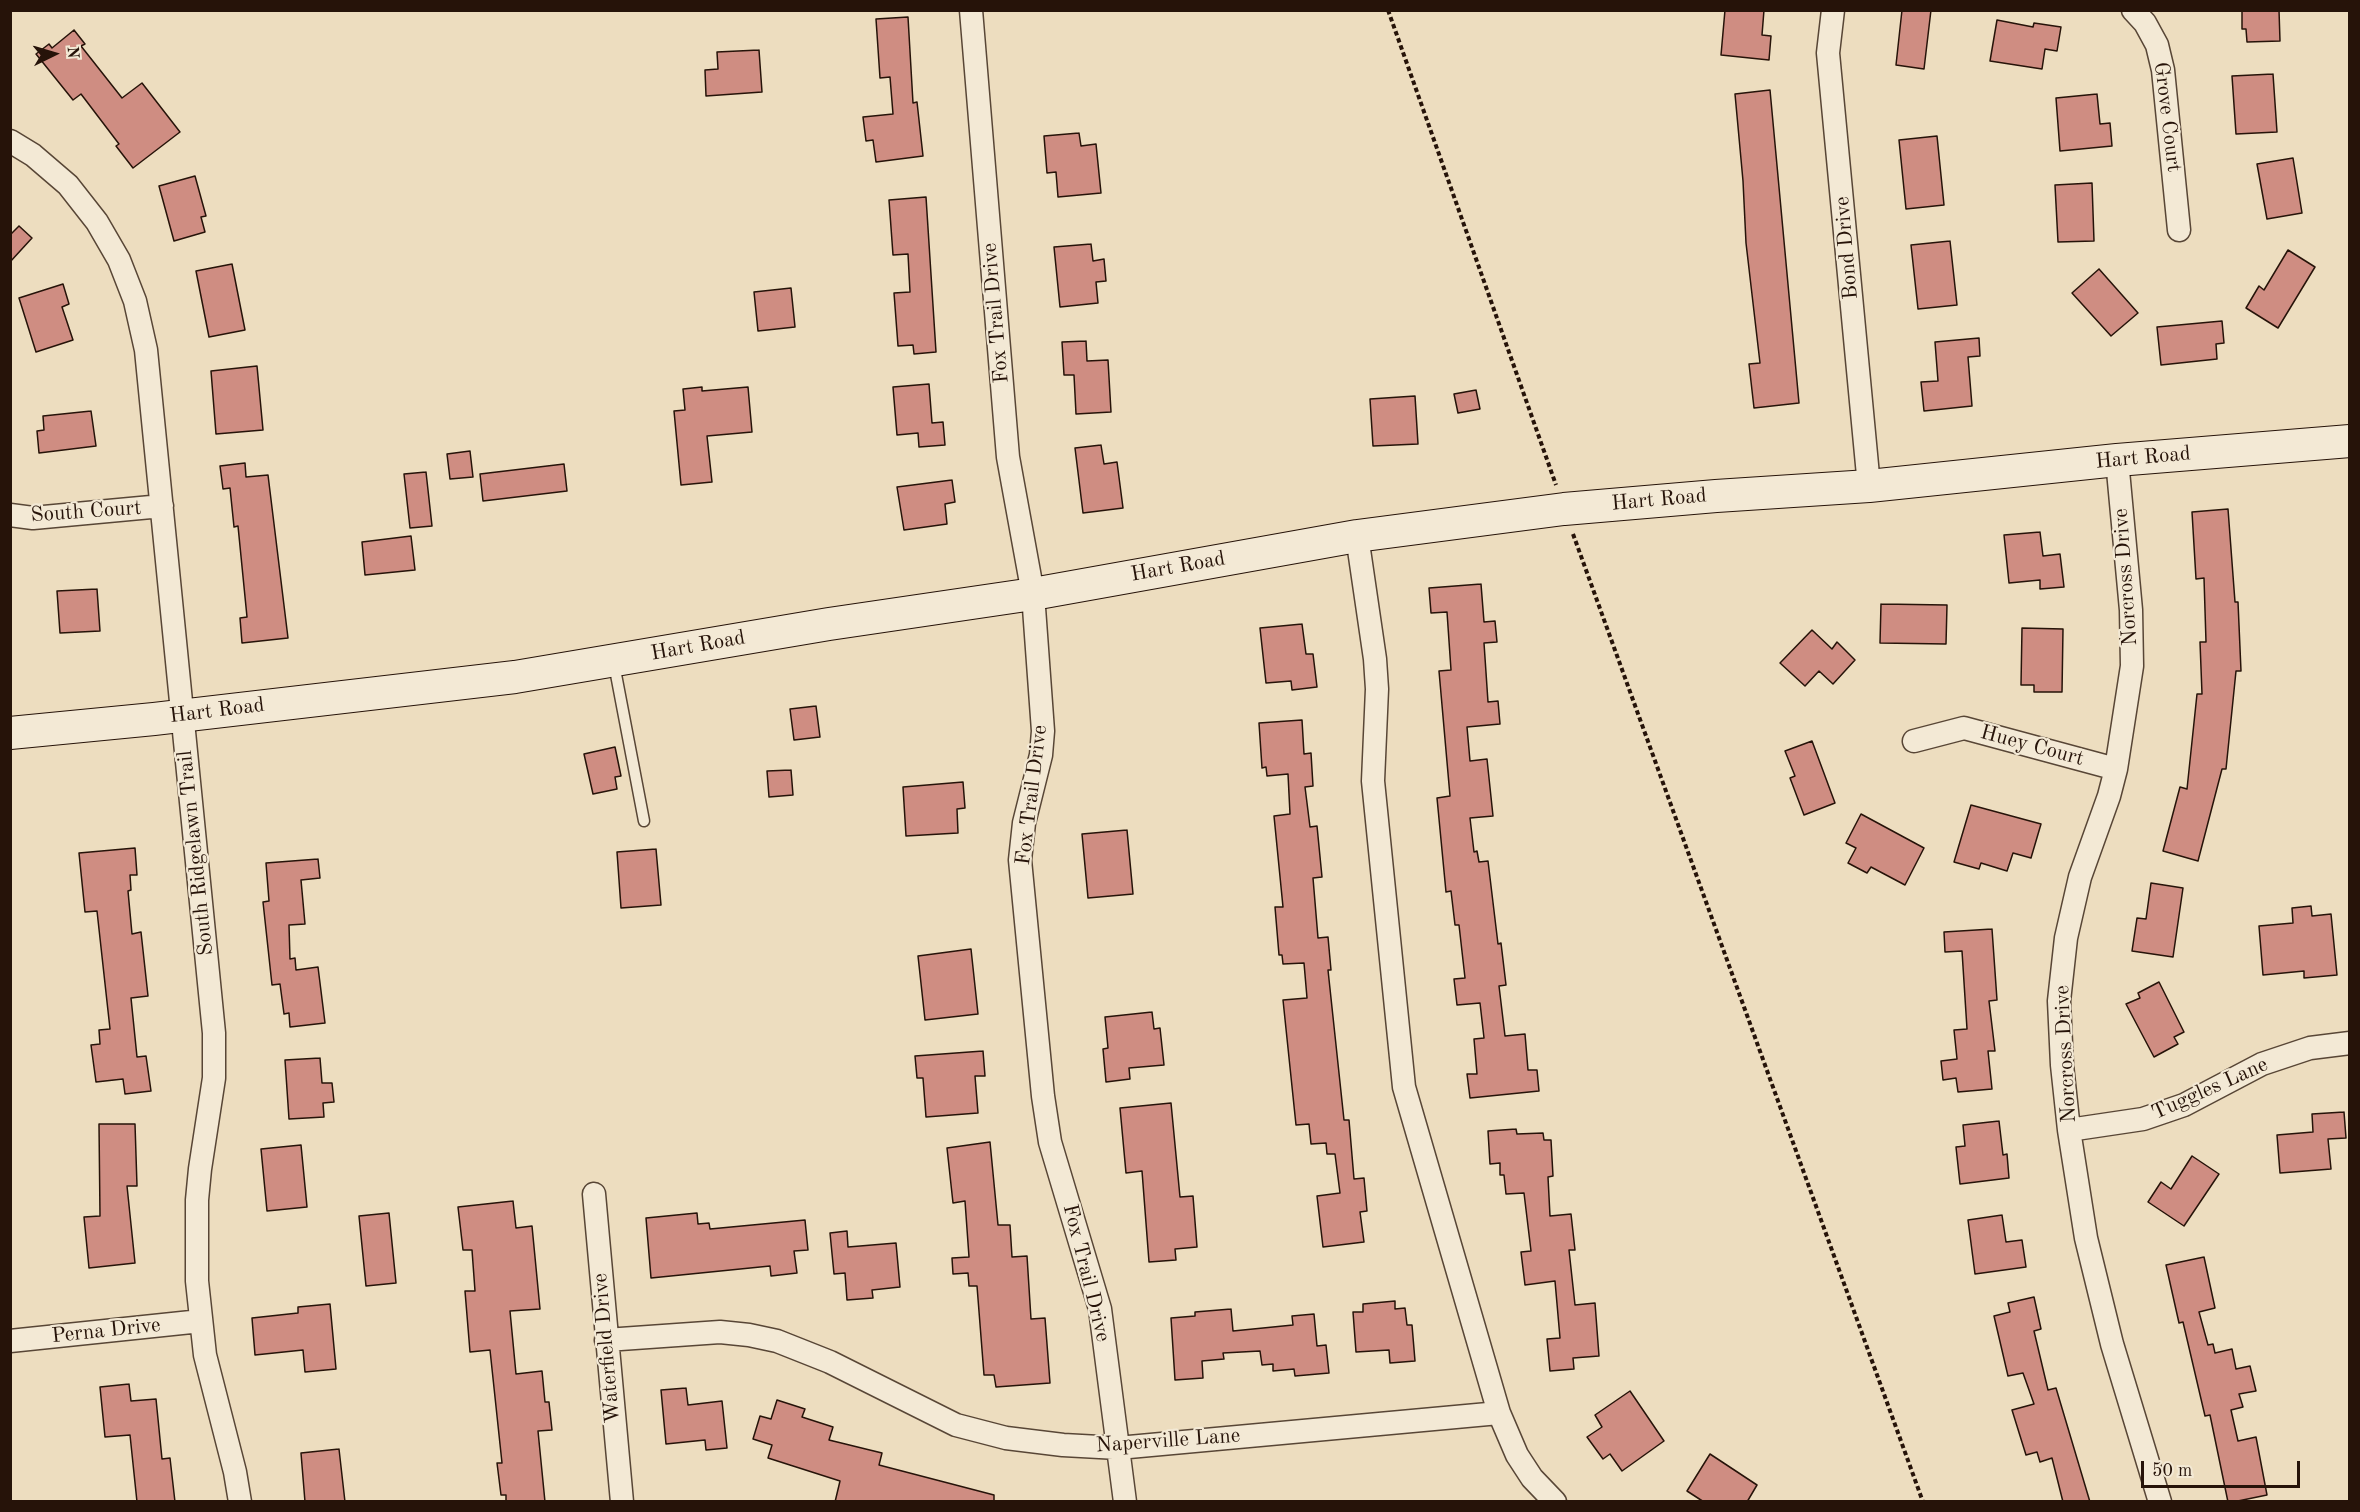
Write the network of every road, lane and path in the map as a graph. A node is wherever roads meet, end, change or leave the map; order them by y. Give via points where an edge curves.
1 (971, 10) edge
2 (1388, 10) edge
3 (1833, 10) edge
4 (2133, 10) edge
5 (10, 141) edge
6 (2180, 230) dead end
7 (2349, 441) edge
8 (2117, 460) junction
9 (1869, 486) junction
10 (162, 506) junction
11 (1564, 509) junction
12 (10, 515) edge
13 (1357, 536) junction
14 (1034, 594) junction
15 (614, 661) junction
16 (182, 715) junction
17 (10, 733) edge
18 (1914, 741) dead end
19 (2116, 769) junction
20 (644, 821) dead end
21 (2349, 1043) edge
22 (2069, 1130) junction
23 (594, 1194) dead end
24 (201, 1321) junction
25 (606, 1340) junction
26 (10, 1341) edge
27 (1499, 1413) junction
28 (1118, 1448) junction
29 (240, 1502) edge
30 (622, 1502) edge
31 (1125, 1502) edge
32 (1555, 1502) edge
33 (1923, 1502) edge
34 (2160, 1502) edge

1 - 14 street, Fox Trail Drive via 1008,457
2 - 11 path
3 - 9 street, Bond Drive via 1828,53
4 - 6 street, Grove Court via 2157,45 2163,70
5 - 10 street, South Ridgelawn Trail via 33,155 68,186 97,222 119,260 135,301 146,350
7 - 8 street, Hart Road
8 - 9 street, Hart Road
8 - 19 street, Norcross Drive via 2131,610 2132,666
9 - 11 street, Hart Road
10 - 12 street, South Court via 33,518
10 - 16 street, South Ridgelawn Trail
11 - 13 street, Hart Road
11 - 33 path
13 - 14 street, Hart Road
13 - 27 street via 1375,659 1373,781 1404,1087
14 - 15 street, Hart Road
14 - 28 street, Fox Trail Drive via 1043,731 1020,860 1043,1096 1050,1142 1100,1309
15 - 16 street, Hart Road via 515,677
15 - 20 lane
16 - 17 street, Hart Road
16 - 24 street, South Ridgelawn Trail via 214,1033 214,1078 197,1200
18 - 19 street, Huey Court via 1964,728
19 - 22 street, Norcross Drive via 2080,877 2066,938 2059,1001
21 - 22 street, Tuggles Lane via 2310,1048 2262,1064 2184,1106 2143,1119
22 - 34 street, Norcross Drive via 2086,1238
23 - 25 street, Waterfield Drive
24 - 26 street, Perna Drive
24 - 29 street, South Ridgelawn Trail via 205,1355 236,1472
25 - 28 street, Naperville Lane via 720,1332 749,1335 804,1350 956,1425 1006,1438
25 - 30 street, Waterfield Drive
27 - 28 street, Naperville Lane
27 - 32 street via 1516,1455
28 - 31 street, Fox Trail Drive

